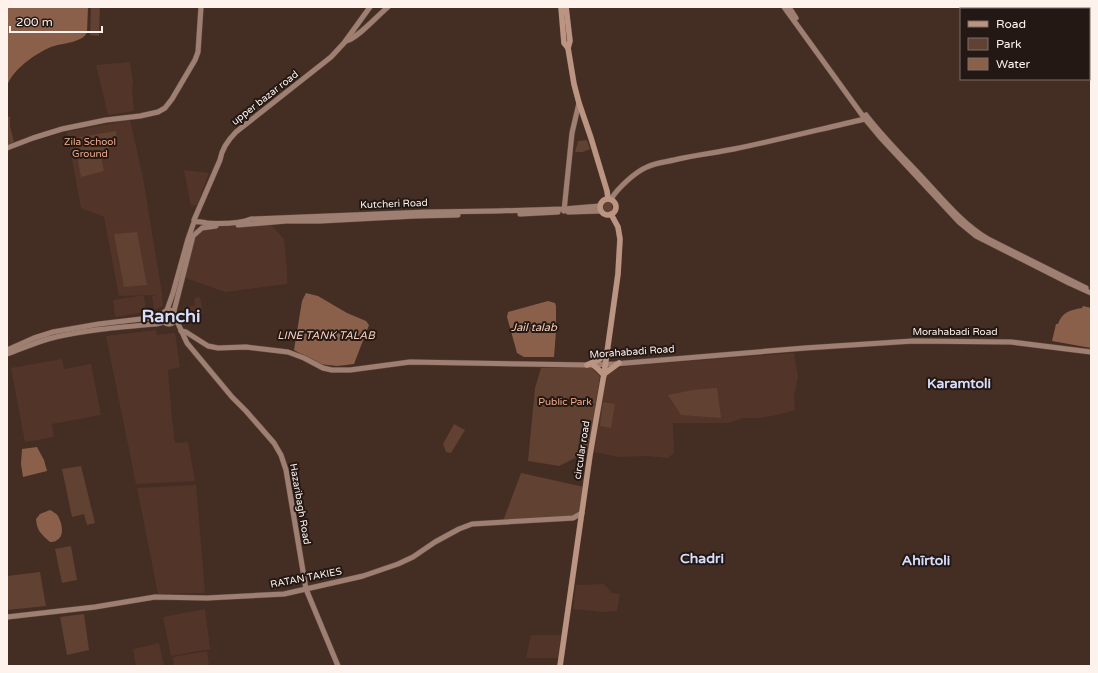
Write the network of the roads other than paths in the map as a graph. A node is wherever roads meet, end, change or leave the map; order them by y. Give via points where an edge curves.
1 (201, 7) edge
2 (370, 7) edge
3 (388, 7) edge
4 (784, 7) edge
5 (789, 7) edge
6 (563, 8) edge
7 (346, 41) junction
8 (579, 103) junction
9 (866, 118) junction
10 (7, 148) edge
11 (620, 187) junction
12 (607, 191) junction
13 (609, 199) junction
14 (600, 208) junction
15 (564, 210) junction
16 (611, 214) junction
17 (194, 222) junction
18 (1091, 290) edge
19 (1091, 293) edge
20 (167, 310) junction
21 (174, 311) junction
22 (163, 315) junction
23 (176, 319) junction
24 (164, 322) junction
25 (171, 324) junction
26 (180, 329) junction
27 (7, 350) edge
28 (1091, 352) edge
29 (606, 353) junction
30 (7, 354) edge
31 (616, 363) junction
32 (590, 364) junction
33 (605, 364) junction
34 (604, 375) junction
35 (582, 513) junction
36 (573, 518) junction
37 (581, 522) junction
38 (306, 589) junction
39 (7, 617) edge
40 (338, 666) edge
41 (560, 666) edge

1 - 10 main road via 196,60 165,108 135,117 62,129
2 - 7 main road, upper bazar road
3 - 7 main road via 361,33
4 - 9 main road
5 - 9 main road
6 - 8 main road via 564,43 568,48
7 - 17 main road, upper bazar road via 331,57 236,132 227,142
8 - 12 main road
8 - 15 main road via 572,133
9 - 11 main road via 652,165
9 - 18 main road via 974,230
9 - 19 main road via 959,222 976,236
11 - 12 main road
11 - 13 main road
12 - 13 main road
13 - 14 main road via 602,201
13 - 16 main road, circular road via 616,206 616,210
14 - 15 main road
14 - 16 main road via 605,214
15 - 17 main road, Kutcheri Road via 302,216 237,222
15 - 21 main road via 286,221 202,228 193,236
16 - 29 main road, circular road via 620,232 620,249
17 - 20 main road, upper bazar road
20 - 21 main road
20 - 22 main road
21 - 23 main road
22 - 24 main road
22 - 27 main road via 53,332
23 - 25 main road
23 - 26 main road, Hazaribagh Road
24 - 25 main road
24 - 30 main road via 58,337
25 - 26 main road
26 - 32 main road, Morahabadi Road via 208,346 288,352 332,370 410,362
26 - 38 main road, Hazaribagh Road via 187,343 265,432 281,456 286,470
28 - 31 main road, Morahabadi Road via 1011,342 913,341
29 - 31 main road
29 - 32 main road
29 - 33 main road, circular road
31 - 33 main road, Morahabadi Road
31 - 34 main road
32 - 33 main road, Morahabadi Road
32 - 34 main road
33 - 34 main road, circular road
34 - 35 main road, circular road
35 - 36 main road, RATAN TAKIES
35 - 37 main road, circular road
36 - 37 main road, RATAN TAKIES
36 - 38 main road, RATAN TAKIES via 472,524 398,564 362,576
37 - 41 main road, circular road
38 - 39 main road, RATAN TAKIES via 270,595 156,597
38 - 40 main road, Hazaribagh Road

